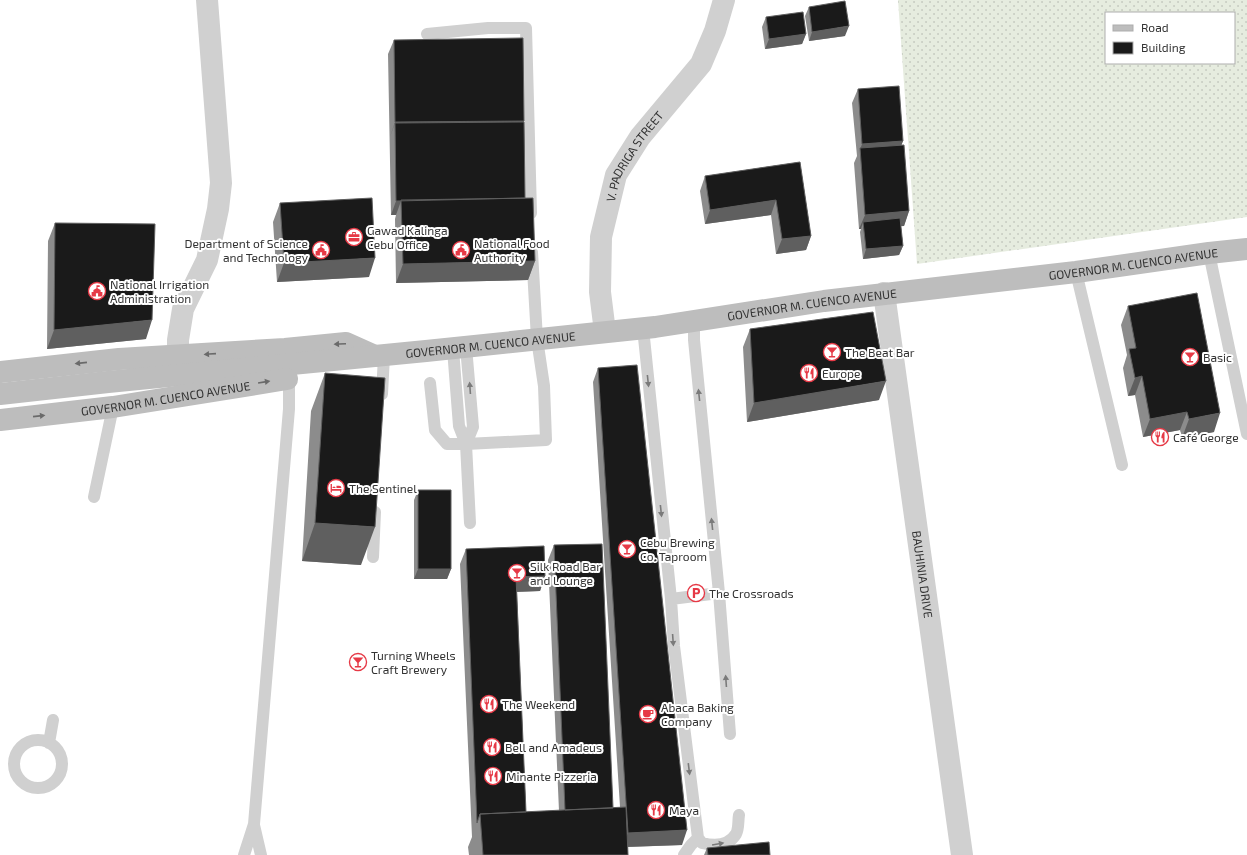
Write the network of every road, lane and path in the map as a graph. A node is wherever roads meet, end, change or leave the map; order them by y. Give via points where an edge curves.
1 (207, 0) edge
2 (724, 0) edge
3 (426, 34) dead end
4 (531, 227) edge
5 (532, 243) edge
6 (1247, 249) edge
7 (1209, 252) junction
8 (1076, 272) junction
9 (884, 293) junction
10 (694, 322) junction
11 (643, 328) junction
12 (605, 332) junction
13 (537, 339) junction
14 (460, 348) junction
15 (178, 356) junction
16 (380, 356) junction
17 (0, 372) edge
18 (289, 378) junction
19 (430, 383) dead end
20 (0, 394) edge
21 (381, 402) edge
22 (113, 407) junction
23 (0, 420) edge
24 (1247, 434) edge
25 (466, 444) junction
26 (1122, 465) dead end
27 (94, 497) dead end
28 (376, 503) edge
29 (470, 523) dead end
30 (373, 557) edge
31 (719, 593) junction
32 (671, 599) junction
33 (53, 720) dead end
34 (730, 734) dead end
35 (49, 743) dead end
36 (739, 815) dead end
37 (254, 824) junction
38 (698, 838) junction
39 (244, 855) edge
40 (261, 855) edge
41 (684, 855) edge
42 (962, 855) edge

1 - 15 street via 221,184 207,260 183,309
2 - 12 street, V. PADRIGA STREET via 716,31 701,64 640,137 616,175 601,237 600,292
3 - 4 lane via 488,28 526,28
5 - 13 lane
6 - 7 main road, GOVERNOR M. CUENCO AVENUE
7 - 8 main road, GOVERNOR M. CUENCO AVENUE
7 - 24 lane
8 - 9 main road, GOVERNOR M. CUENCO AVENUE
8 - 26 lane
9 - 10 main road, GOVERNOR M. CUENCO AVENUE
9 - 42 street, BAUHINIA DRIVE
10 - 11 main road, GOVERNOR M. CUENCO AVENUE
31 -> 10 lane
11 - 12 main road, GOVERNOR M. CUENCO AVENUE
11 -> 32 lane
12 - 13 main road, GOVERNOR M. CUENCO AVENUE
13 - 14 main road, GOVERNOR M. CUENCO AVENUE
13 - 25 lane via 544,386 546,440
14 - 16 main road, GOVERNOR M. CUENCO AVENUE
14 - 25 lane via 459,426
16 -> 15 main road, GOVERNOR M. CUENCO AVENUE via 346,343
15 -> 17 main road, GOVERNOR M. CUENCO AVENUE via 119,359
16 - 18 main road, GOVERNOR M. CUENCO AVENUE via 349,370
16 - 20 main road, GOVERNOR M. CUENCO AVENUE
16 - 21 lane
22 -> 18 main road, GOVERNOR M. CUENCO AVENUE
18 - 37 lane via 289,409
19 - 25 lane via 435,430 447,444
23 -> 22 main road, GOVERNOR M. CUENCO AVENUE
22 - 27 lane
25 - 29 lane
28 - 30 lane
31 - 32 lane
34 -> 31 lane
32 -> 38 lane via 674,646
33 - 35 lane
38 -> 36 lane via 702,843 713,846 728,842 736,833
37 - 39 lane
37 - 40 lane
38 - 41 lane

